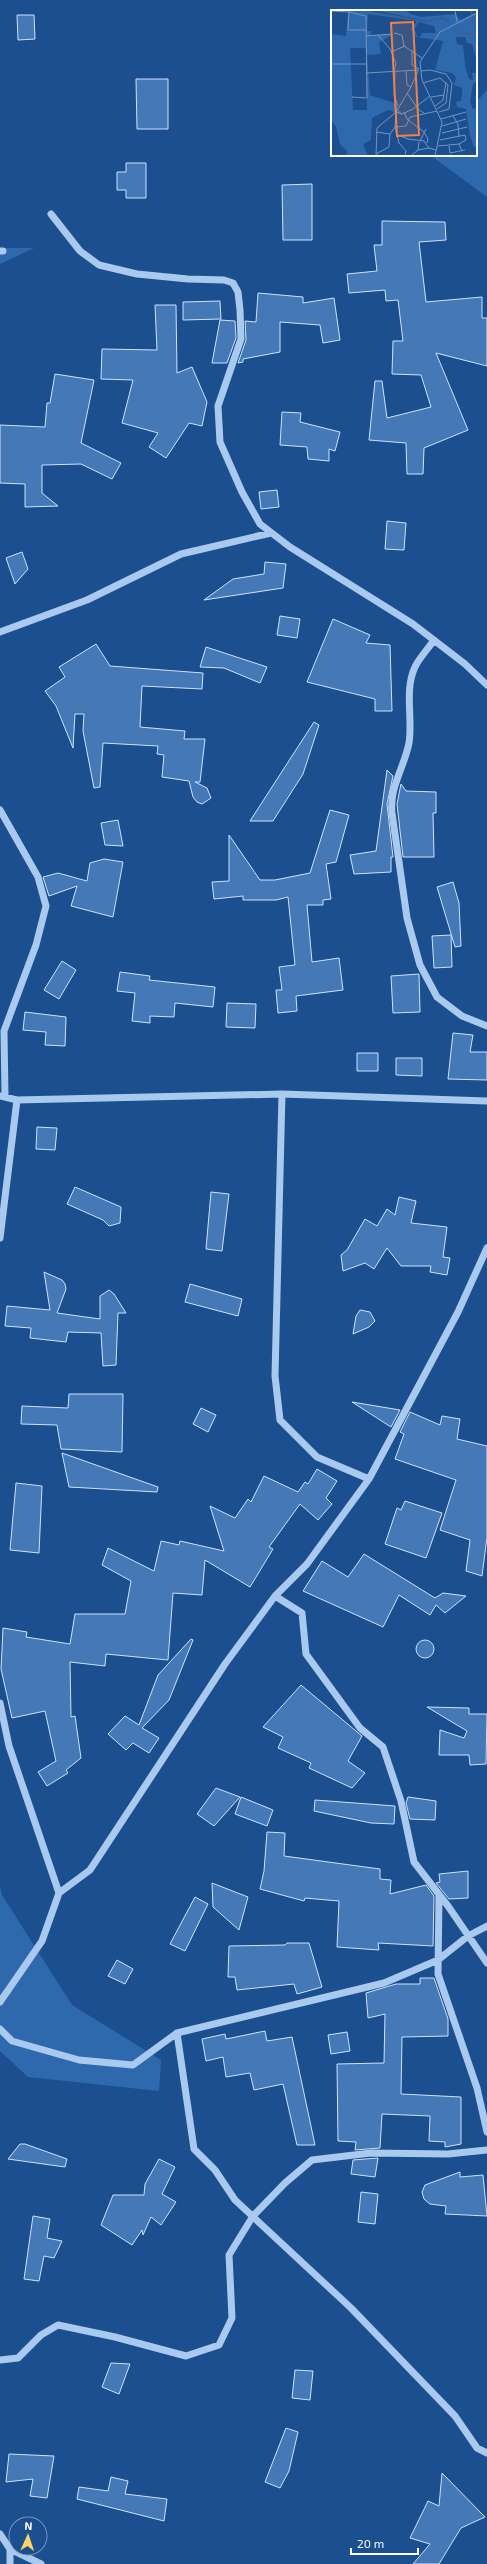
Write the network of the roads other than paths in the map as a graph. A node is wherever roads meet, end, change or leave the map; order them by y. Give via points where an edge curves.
1 (50, 214) dead end
2 (271, 533) junction
3 (0, 632) edge
4 (434, 640) junction
5 (487, 685) edge
6 (0, 810) edge
7 (487, 1026) edge
8 (282, 1094) junction
9 (3, 1096) edge
10 (17, 1100) junction
11 (487, 1101) edge
12 (0, 1238) edge
13 (487, 1248) edge
14 (369, 1479) junction
15 (276, 1596) junction
16 (0, 1703) edge
17 (59, 1893) junction
18 (439, 1894) junction
19 (487, 1926) edge
20 (468, 1936) junction
21 (438, 1960) junction
22 (487, 1963) edge
23 (0, 2002) edge
24 (0, 2029) edge
25 (177, 2033) junction
26 (487, 2132) edge
27 (487, 2150) edge
28 (253, 2216) junction
29 (0, 2360) edge
30 (487, 2453) edge
31 (0, 2534) edge
32 (8, 2546) edge
33 (24, 2556) edge
34 (41, 2564) edge

1 - 2 street via 80,251 99,264 137,274 224,280 233,283 238,292 241,339 218,406 220,442 242,492 260,524
2 - 3 street via 181,554 87,600
2 - 4 street
4 - 5 street
4 - 7 street via 414,668 410,688 409,743 390,799 407,918 420,965 437,997 462,1016
6 - 9 street via 38,877 46,906 36,945 4,1031
8 - 10 street
8 - 11 street
8 - 14 street via 275,1376 280,1420 318,1457
9 - 10 street
10 - 12 street
13 - 14 street via 455,1319
14 - 15 street via 307,1564
15 - 17 street via 225,1664 90,1870
15 - 18 street via 302,1613 306,1654 360,1728 383,1748 401,1802 414,1862
16 - 17 street via 9,1746
17 - 23 street via 42,1941
18 - 20 street
18 - 21 street
19 - 20 street
20 - 21 street
20 - 22 street
21 - 25 street via 384,1983
21 - 26 street via 438,1974 477,2088
24 - 25 street via 12,2041 79,2060 132,2065
25 - 28 street via 194,2149 215,2170 235,2200
27 - 28 street via 448,2154 371,2153 312,2160
28 - 29 street via 229,2255 232,2318 219,2345 186,2356 115,2336 58,2325 41,2335 18,2358
28 - 30 street via 351,2308 456,2416 477,2448
31 - 32 street
33 - 34 street

